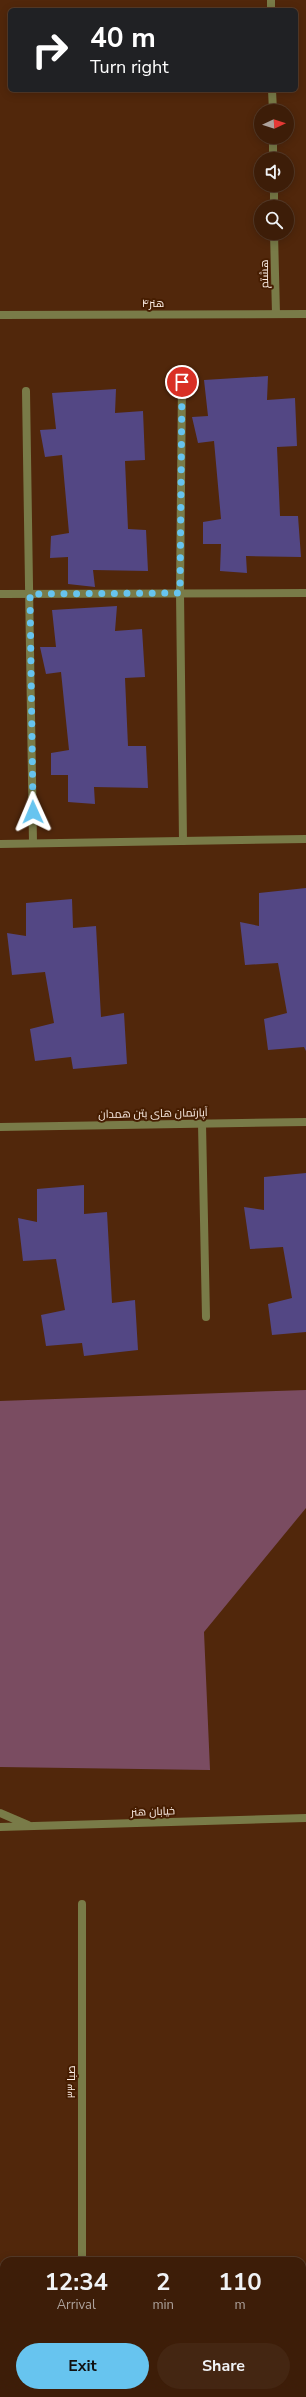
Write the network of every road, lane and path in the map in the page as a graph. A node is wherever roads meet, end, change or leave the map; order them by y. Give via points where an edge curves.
1 (272, 92) edge
2 (272, 104) edge
3 (274, 240) edge
4 (276, 314) junction
5 (306, 314) edge
6 (0, 315) edge
7 (182, 382) dead end
8 (26, 391) dead end
9 (180, 593) junction
10 (306, 593) edge
11 (0, 594) edge
12 (30, 594) junction
13 (306, 839) edge
14 (183, 842) junction
15 (33, 843) junction
16 (0, 844) edge
17 (306, 1122) edge
18 (202, 1124) junction
19 (0, 1127) edge
20 (206, 1317) dead end
21 (0, 1813) edge
22 (306, 1818) edge
23 (31, 1826) junction
24 (0, 1827) edge
25 (82, 1904) dead end
26 (82, 2257) edge

1 - 2 street
3 - 4 street, هشتم
4 - 5 street, هنر۴
4 - 6 street, هنر۴
7 - 9 street
8 - 12 street
9 - 10 street
9 - 12 street
9 - 14 street
11 - 12 street
12 - 15 street
13 - 14 street
14 - 15 street
15 - 16 street
17 - 18 street, آپارتمان های بتن همدان
18 - 19 street, آپارتمان های بتن همدان
18 - 20 street
21 - 23 street
22 - 23 street, خیابان هنر
23 - 24 street, خیابان هنر
25 - 26 street, ۳۳ صبا

